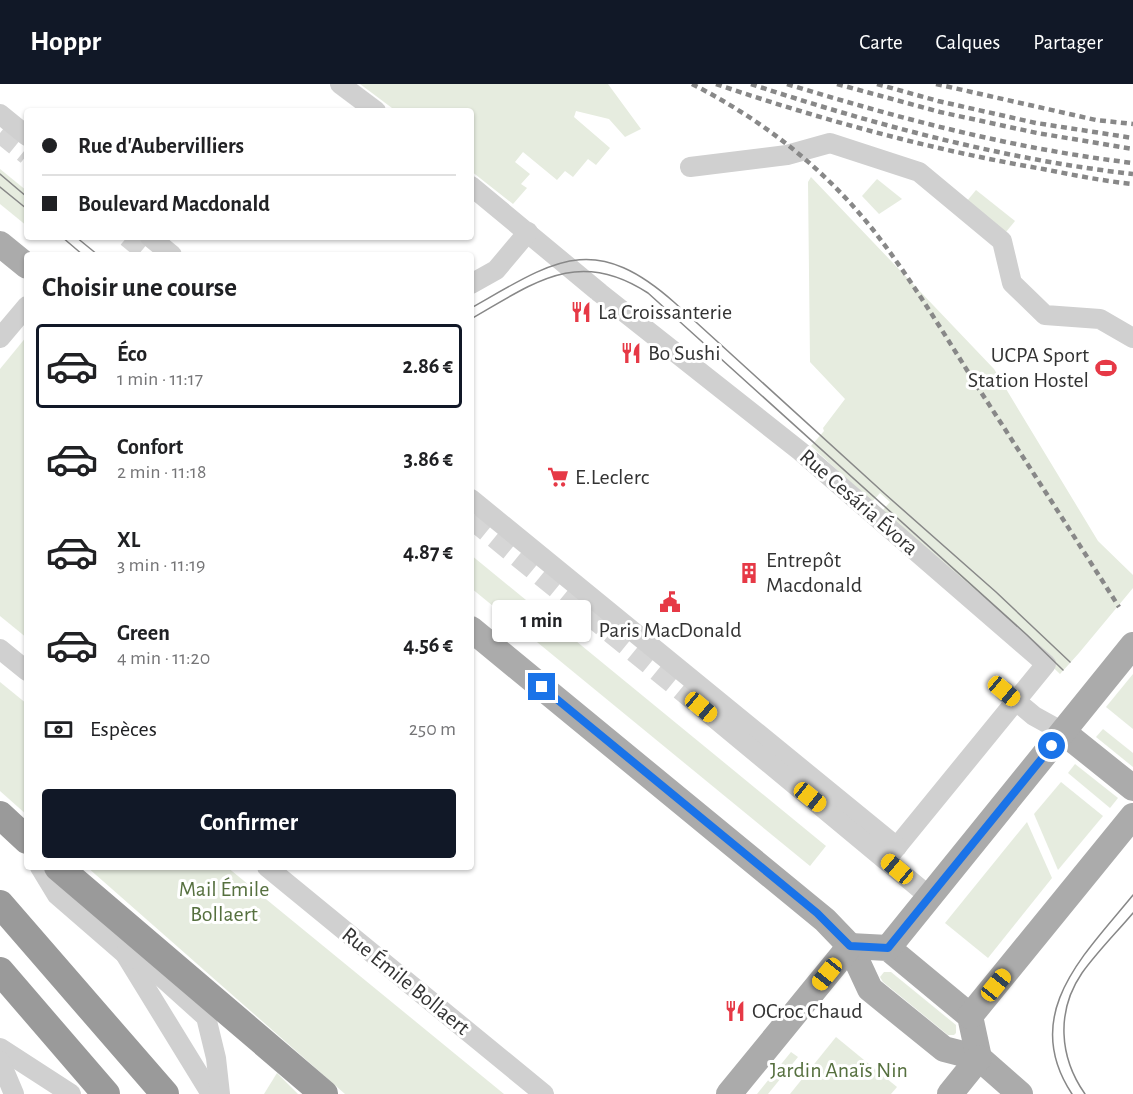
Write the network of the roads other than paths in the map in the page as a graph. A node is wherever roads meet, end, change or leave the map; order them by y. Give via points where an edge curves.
1 (340, 84) edge
2 (372, 108) edge
3 (0, 114) edge
4 (24, 134) edge
5 (690, 167) dead end
6 (474, 188) edge
7 (528, 232) junction
8 (154, 240) edge
9 (0, 244) edge
10 (168, 252) edge
11 (24, 264) edge
12 (474, 282) edge
13 (24, 310) edge
14 (0, 338) edge
15 (1133, 338) edge
16 (474, 502) edge
17 (474, 631) edge
18 (1133, 645) edge
19 (0, 649) edge
20 (24, 669) edge
21 (1004, 691) dead end
22 (701, 707) tunnel mouth
23 (1063, 732) junction
24 (1133, 788) edge
25 (1133, 816) edge
26 (891, 853) junction
27 (42, 870) edge
28 (61, 870) edge
29 (271, 870) edge
30 (930, 897) junction
31 (0, 904) edge
32 (850, 946) junction
33 (888, 948) junction
34 (138, 951) junction
35 (0, 971) edge
36 (970, 1016) junction
37 (0, 1048) edge
38 (979, 1058) junction
39 (0, 1061) edge
40 (14, 1094) edge
41 (71, 1094) edge
42 (106, 1094) edge
43 (165, 1094) edge
44 (212, 1094) edge
45 (220, 1094) edge
46 (324, 1094) edge
47 (544, 1094) edge
48 (729, 1094) edge
49 (950, 1094) edge
50 (1020, 1094) edge

1 - 2 street
3 - 4 street
5 - 15 street via 787,155 830,143 919,172 1002,241 1012,283 1045,315 1100,319
6 - 7 street, Rue Cesária Évora
7 - 12 street via 496,270
7 - 26 street, Rue Cesária Évora via 800,451 1046,664
8 - 10 street
9 - 11 main road
13 - 14 street
16 - 26 street
17 - 32 main road via 817,913
18 - 23 main road
19 - 20 street
21 - 23 street via 1034,717
22 - 26 street
23 - 24 main road
23 - 30 main road
25 - 36 main road
26 - 30 street
27 - 34 street via 57,894
28 - 34 highway
29 - 47 street, Rue Émile Bollaert
30 - 33 main road
31 - 43 highway
32 - 33 main road
32 - 38 main road via 870,989 944,1049
32 - 48 main road
33 - 36 main road
34 - 44 street
34 - 45 street via 146,963 206,1017
34 - 46 highway
35 - 42 highway
36 - 38 main road
37 - 41 street
38 - 49 main road
38 - 50 main road
39 - 40 street

